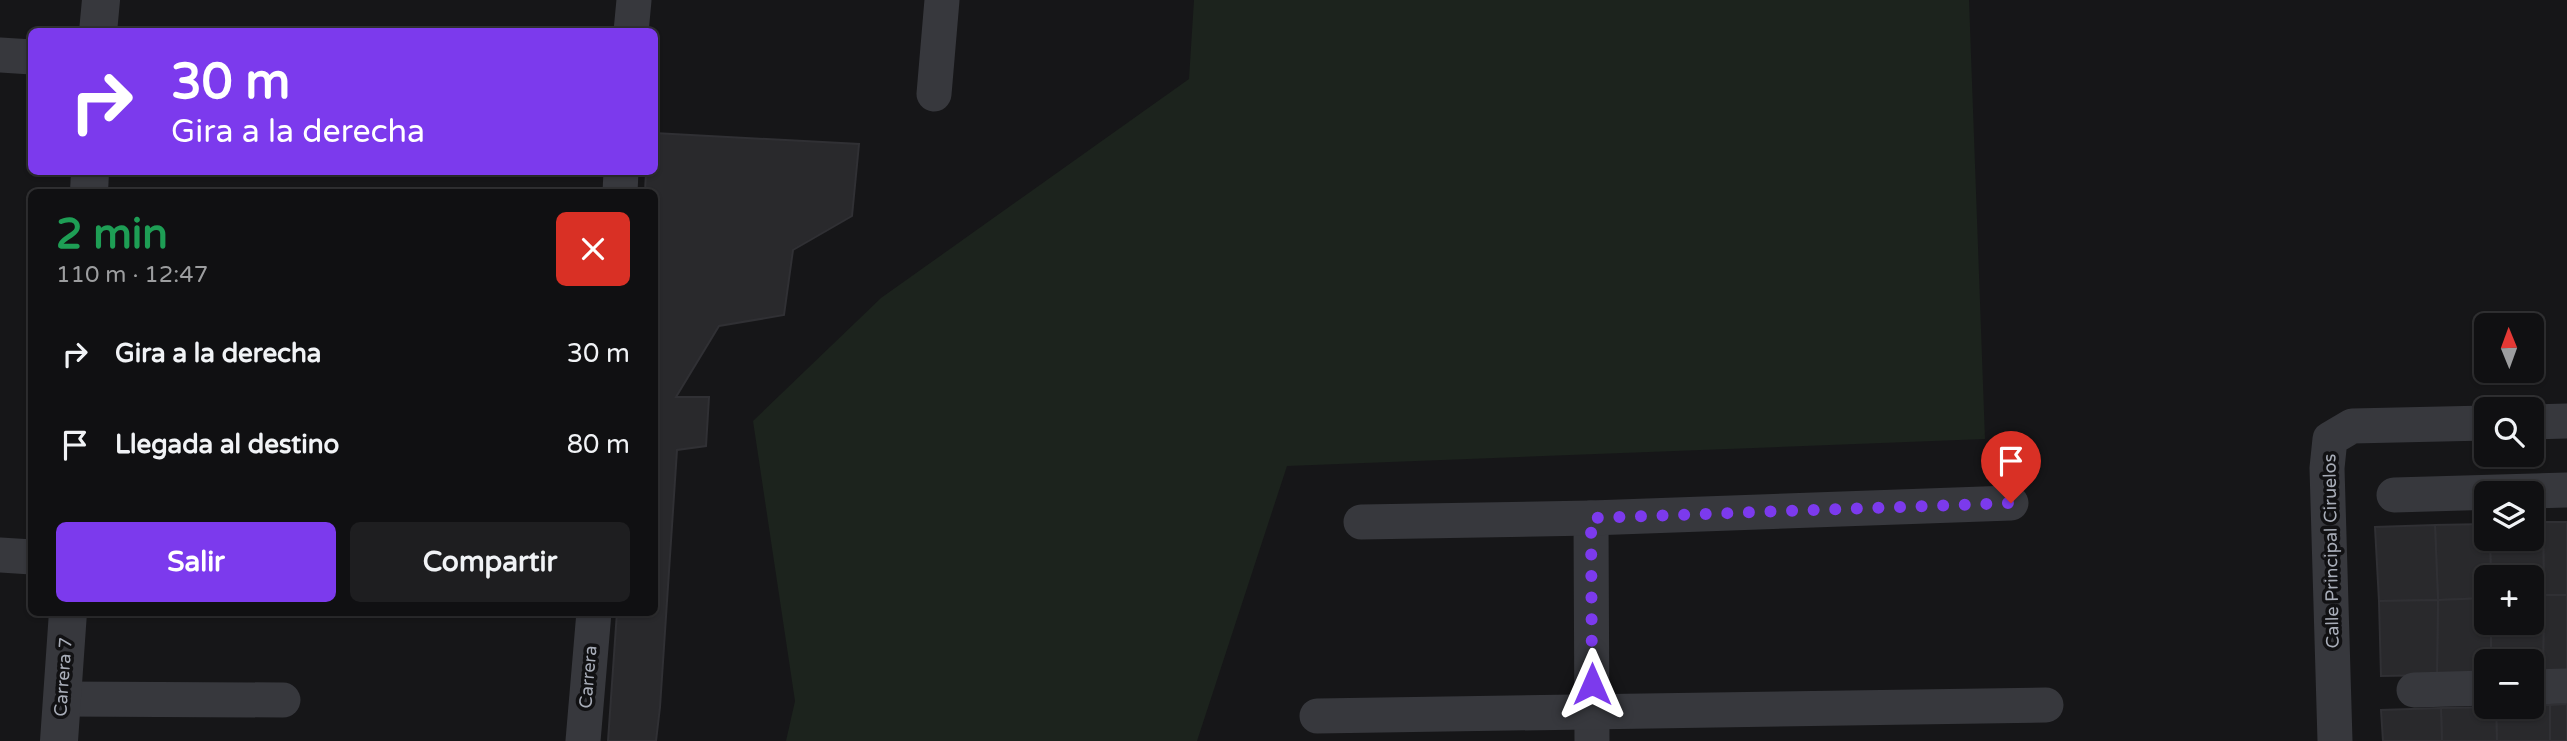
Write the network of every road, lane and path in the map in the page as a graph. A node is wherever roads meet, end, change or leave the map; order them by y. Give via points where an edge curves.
1 (101, 0) edge
2 (634, 0) edge
3 (942, 0) edge
4 (98, 28) edge
5 (631, 28) edge
6 (0, 55) edge
7 (28, 57) edge
8 (934, 94) dead end
9 (2567, 421) edge
10 (2544, 422) edge
11 (2474, 423) edge
12 (2567, 490) edge
13 (2394, 495) dead end
14 (2011, 503) dead end
15 (1591, 518) junction
16 (1361, 522) dead end
17 (0, 555) edge
18 (28, 557) edge
19 (68, 616) edge
20 (594, 616) edge
21 (2567, 686) edge
22 (2544, 687) edge
23 (2474, 688) edge
24 (2414, 690) dead end
25 (62, 699) junction
26 (283, 701) dead end
27 (2046, 705) dead end
28 (1317, 716) dead end
29 (1592, 726) edge
30 (58, 741) edge
31 (583, 741) edge
32 (2334, 741) edge

1 - 4 street
2 - 5 street
3 - 8 street
6 - 7 street
9 - 10 street
11 - 32 street, Calle Principal Ciruelos via 2352,425 2330,439
12 - 13 street
14 - 15 street
15 - 16 street
15 - 29 street
17 - 18 street
19 - 25 street, Carrera 7
20 - 31 street, Carrera
21 - 22 street
23 - 24 street
25 - 26 street
25 - 30 street, Carrera 7
27 - 29 street
28 - 29 street

